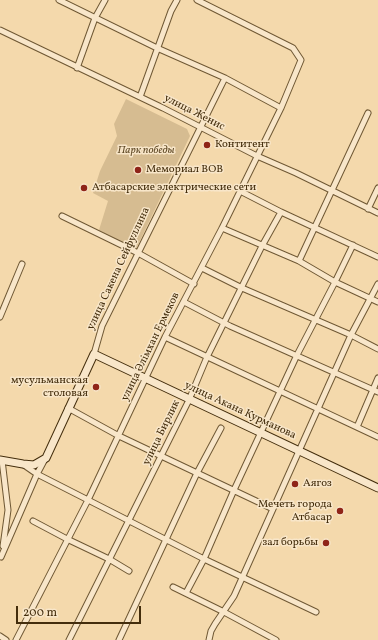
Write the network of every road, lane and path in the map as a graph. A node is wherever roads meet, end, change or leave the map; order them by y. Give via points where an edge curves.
1 (59, 0) edge
2 (106, 0) edge
3 (177, 0) edge
4 (197, 0) edge
5 (96, 18) junction
6 (0, 30) edge
7 (157, 48) junction
8 (77, 68) junction
9 (225, 78) junction
10 (140, 97) junction
11 (280, 108) junction
12 (368, 113) dead end
13 (200, 127) junction
14 (257, 156) junction
15 (378, 188) edge
16 (332, 190) junction
17 (240, 191) junction
18 (368, 209) junction
19 (281, 212) junction
20 (378, 213) edge
21 (62, 216) dead end
22 (314, 227) junction
23 (222, 228) junction
24 (353, 245) junction
25 (262, 246) junction
26 (138, 253) junction
27 (378, 257) edge
28 (299, 261) junction
29 (22, 264) dead end
30 (202, 268) junction
31 (335, 282) junction
32 (194, 284) junction
33 (378, 284) edge
34 (242, 288) junction
35 (371, 298) junction
36 (184, 302) junction
37 (378, 302) edge
38 (0, 317) edge
39 (315, 320) junction
40 (224, 323) junction
41 (351, 335) junction
42 (166, 337) junction
43 (378, 348) edge
44 (94, 354) junction
45 (297, 355) junction
46 (208, 357) junction
47 (334, 373) junction
48 (146, 378) junction
49 (378, 378) edge
50 (280, 391) junction
51 (376, 391) edge
52 (189, 400) junction
53 (68, 408) junction
54 (318, 408) junction
55 (357, 427) junction
56 (221, 428) dead end
57 (261, 433) junction
58 (119, 436) junction
59 (378, 437) edge
60 (299, 451) junction
61 (161, 456) junction
62 (46, 458) junction
63 (1, 460) edge
64 (23, 464) junction
65 (197, 473) junction
66 (36, 474) junction
67 (378, 488) edge
68 (234, 490) junction
69 (88, 500) junction
70 (273, 509) junction
71 (33, 521) dead end
72 (130, 521) junction
73 (67, 539) junction
74 (167, 539) junction
75 (0, 558) edge
76 (109, 559) junction
77 (204, 559) junction
78 (129, 570) dead end
79 (243, 577) junction
80 (173, 587) dead end
81 (186, 594) junction
82 (224, 612) junction
83 (316, 612) dead end
84 (0, 636) edge
85 (6, 640) edge
86 (16, 640) edge
87 (69, 640) edge
88 (119, 640) edge
89 (209, 640) edge
90 (276, 640) edge

1 - 5 street
2 - 5 street
3 - 7 street
4 - 11 street, улица Әлімхан Ермеков via 293,48 301,60
5 - 7 street
5 - 8 street
6 - 8 street, улица Женис
7 - 9 street
7 - 10 street
8 - 10 street, улица Женис
9 - 11 street
9 - 13 street, улица Сакена Сейфуллина
10 - 13 street, улица Женис
11 - 14 street, улица Әлімхан Ермеков
12 - 16 street
13 - 14 street, улица Женис
13 - 26 street, улица Сакена Сейфуллина
14 - 16 street, улица Женис
14 - 17 street, улица Әлімхан Ермеков
15 - 18 street
16 - 18 street, улица Женис
16 - 22 street
17 - 19 street
17 - 23 street, улица Әлімхан Ермеков
18 - 20 street, улица Женис
19 - 22 street
19 - 25 street, улица Бирлик
21 - 26 street
22 - 24 street
22 - 28 street
23 - 25 street
23 - 30 street, улица Әлімхан Ермеков
24 - 27 street
24 - 31 street
25 - 28 street
25 - 34 street, улица Бирлик
26 - 32 street
26 - 44 street, улица Сакена Сейфуллина via 102,326
28 - 31 street
29 - 38 street
30 - 32 street, улица Әлімхан Ермеков
30 - 34 street
31 - 35 street
31 - 39 street
32 - 36 street, улица Әлімхан Ермеков
33 - 35 street
34 - 39 street
34 - 40 street, улица Бирлик
35 - 37 street
35 - 41 street
36 - 40 street
36 - 42 street, улица Әлімхан Ермеков
39 - 41 street
39 - 45 street
40 - 45 street
40 - 46 street, улица Бирлик
41 - 43 street
41 - 47 street
42 - 46 street
42 - 48 street, улица Әлімхан Ермеков
44 - 48 main road, улица Акана Курманова
44 - 53 main road, улица Сакена Сейфуллина
45 - 47 street
45 - 50 street
46 - 50 street
46 - 52 street, улица Бирлик
47 - 51 street
47 - 54 street
48 - 52 main road, улица Акана Курманова
48 - 58 street, улица Әлімхан Ермеков
49 - 51 street
50 - 54 street
50 - 57 street
51 - 55 street
52 - 57 main road, улица Акана Курманова
52 - 61 street, улица Бирлик
53 - 58 street
53 - 62 main road, улица Сакена Сейфуллина
54 - 55 street
54 - 60 street
55 - 59 street
56 - 65 street
57 - 60 main road, улица Акана Курманова
57 - 68 street
58 - 61 street
58 - 69 street, улица Әлімхан Ермеков
60 - 67 main road, улица Акана Курманова
60 - 70 street
61 - 65 street
61 - 72 street, улица Бирлик
62 - 64 main road via 34,464
62 - 66 street, улица Сакена Сейфуллина
63 - 64 main road
63 - 75 street via 8,510
64 - 66 street
65 - 68 street
65 - 74 street
66 - 69 street
66 - 75 street, улица Сакена Сейфуллина
68 - 70 street
68 - 77 street
69 - 72 street
69 - 73 street, улица Әлімхан Ермеков
70 - 79 street
71 - 73 street
72 - 74 street
72 - 76 street, улица Бирлик
73 - 76 street
73 - 86 street, улица Әлімхан Ермеков
74 - 77 street
74 - 88 street
76 - 78 street
76 - 87 street, улица Бирлик
77 - 79 street
77 - 81 street
79 - 82 street
79 - 83 street
80 - 81 street
81 - 82 street
82 - 89 street via 211,631
82 - 90 street
84 - 85 street

